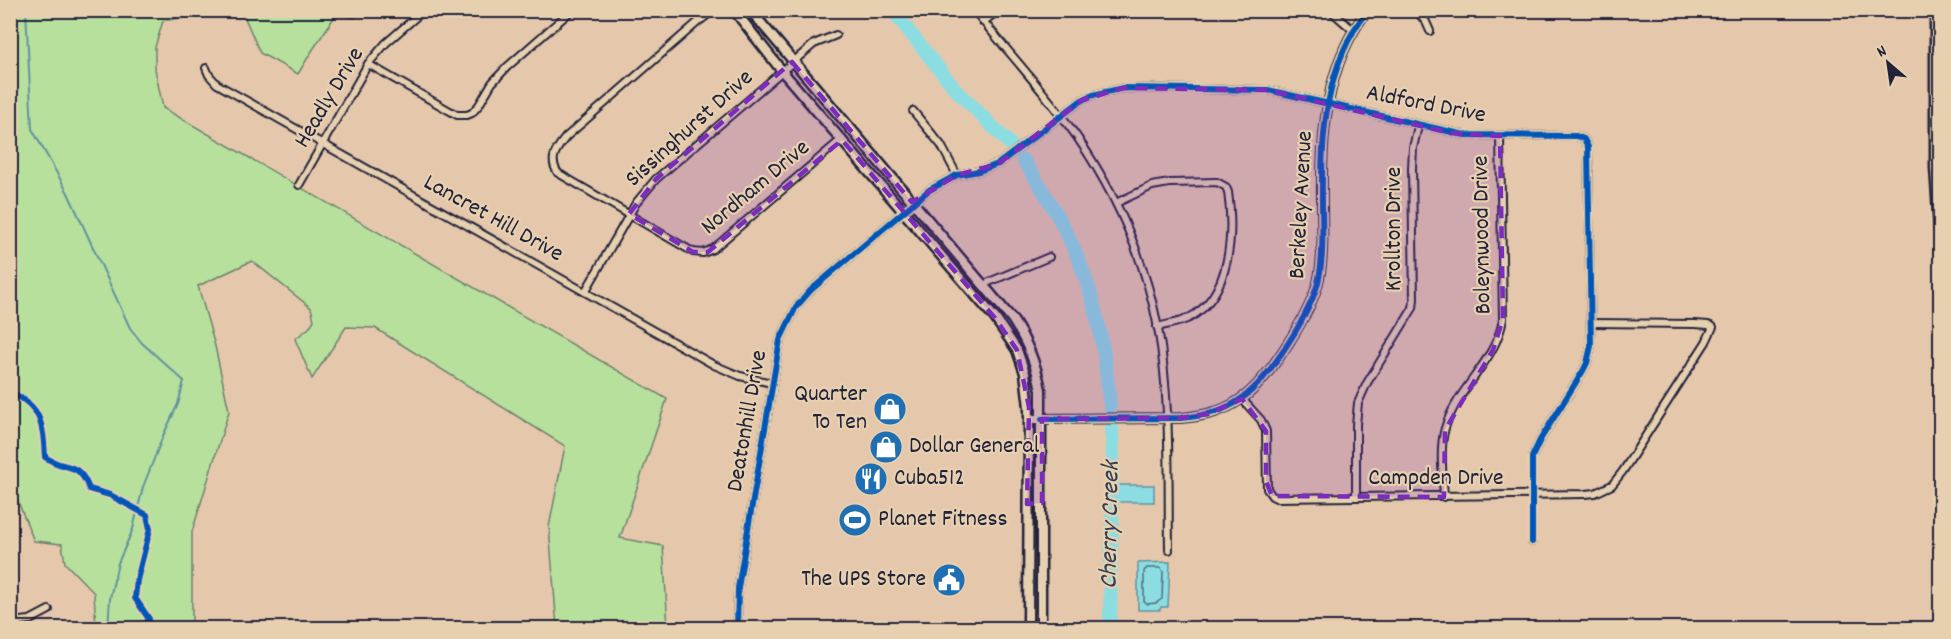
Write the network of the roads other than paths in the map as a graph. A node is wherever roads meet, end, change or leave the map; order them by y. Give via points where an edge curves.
1 (424, 10) edge
2 (572, 10) edge
3 (714, 10) edge
4 (734, 10) edge
5 (750, 10) edge
6 (974, 10) edge
7 (999, 10) edge
8 (1330, 10) edge
9 (1368, 10) edge
10 (1416, 10) edge
11 (1935, 10) edge
12 (983, 22) junction
13 (1354, 31) junction
14 (1430, 31) dead end
15 (836, 35) dead end
16 (792, 62) junction
17 (368, 64) junction
18 (206, 68) dead end
19 (782, 71) junction
20 (1328, 104) junction
21 (913, 111) dead end
22 (1060, 116) junction
23 (1418, 126) junction
24 (1500, 136) junction
25 (842, 140) junction
26 (322, 143) junction
27 (1938, 168) edge
28 (957, 175) junction
29 (299, 184) dead end
30 (912, 202) junction
31 (1116, 203) junction
32 (903, 211) junction
33 (629, 214) junction
34 (1941, 243) edge
35 (1049, 257) dead end
36 (984, 285) junction
37 (585, 292) junction
38 (1591, 323) junction
39 (1157, 327) junction
40 (772, 383) junction
41 (1242, 399) junction
42 (1167, 418) junction
43 (1029, 419) junction
44 (1042, 419) junction
45 (1532, 496) junction
46 (1444, 497) junction
47 (1356, 498) junction
48 (1042, 503) junction
49 (1027, 504) junction
50 (1532, 542) dead end
51 (1169, 550) dead end
52 (49, 610) dead end
53 (10, 622) edge
54 (738, 628) edge
55 (1028, 628) edge
56 (1041, 628) edge

1 - 17 street, Headly Drive
2 - 17 street via 507,67 476,109 467,115 457,115
3 - 33 street via 578,125 554,155 555,169 561,176
4 - 19 main road
5 - 16 main road
6 - 12 street
7 - 12 street
8 - 13 street
9 - 13 street, Berkeley Avenue
10 - 14 street
11 - 27 main road
12 - 22 street
13 - 20 street, Berkeley Avenue
15 - 16 street, Sissinghurst Drive via 814,44
16 - 19 street, Sissinghurst Drive
16 - 30 main road
17 - 26 street, Headly Drive
18 - 26 street, Lancret Hill Drive via 218,84
19 - 25 main road
19 - 33 street, Sissinghurst Drive via 656,179
20 - 22 street, Aldford Drive via 1268,90 1122,88 1093,94
20 - 23 street, Aldford Drive
20 - 41 street, Berkeley Avenue via 1322,153 1319,280 1301,322 1263,379
21 - 28 street via 936,138
22 - 28 street, Aldford Drive via 998,164
22 - 31 street
23 - 24 street, Aldford Drive via 1465,135
23 - 47 street, Krollton Drive via 1412,168 1413,308 1358,403
24 - 38 street, Aldford Drive via 1581,136 1587,142
24 - 46 street, Boleynwood Drive via 1503,319 1493,350 1451,413 1445,429
25 - 32 main road
25 - 33 street, Nordham Drive via 703,254
26 - 29 street, Headly Drive
26 - 37 street, Lancret Hill Drive
27 - 34 main road
28 - 30 street, Aldford Drive
30 - 32 street, Deatonhill Drive
30 - 36 main road
31 - 39 street via 1142,269
31 - 39 street via 1152,186 1169,183 1217,182 1228,192 1230,238 1223,277 1194,315
32 - 40 street, Deatonhill Drive via 796,307 780,340
32 - 43 main road via 1007,333 1025,373
33 - 37 street, Sissinghurst Drive
35 - 36 street
36 - 44 main road via 1012,318 1029,349 1038,372
37 - 40 street, Lancret Hill Drive via 729,373
38 - 45 street, Aldford Drive via 1587,363 1535,448
38 - 45 street, Campden Drive via 1713,327 1636,452 1611,485 1594,493
39 - 42 street
40 - 54 street, Deatonhill Drive via 738,588
41 - 42 street, Berkeley Avenue via 1208,414
41 - 47 street, Campden Drive via 1266,431 1266,481 1272,496
42 - 44 street, Berkeley Avenue
42 - 51 street
43 - 44 street, Berkeley Avenue
43 - 49 main road
44 - 48 main road
45 - 46 street, Campden Drive
45 - 50 street, Aldford Drive
46 - 47 street, Campden Drive
48 - 49 main road
48 - 56 main road
49 - 55 main road
52 - 53 street via 30,620

